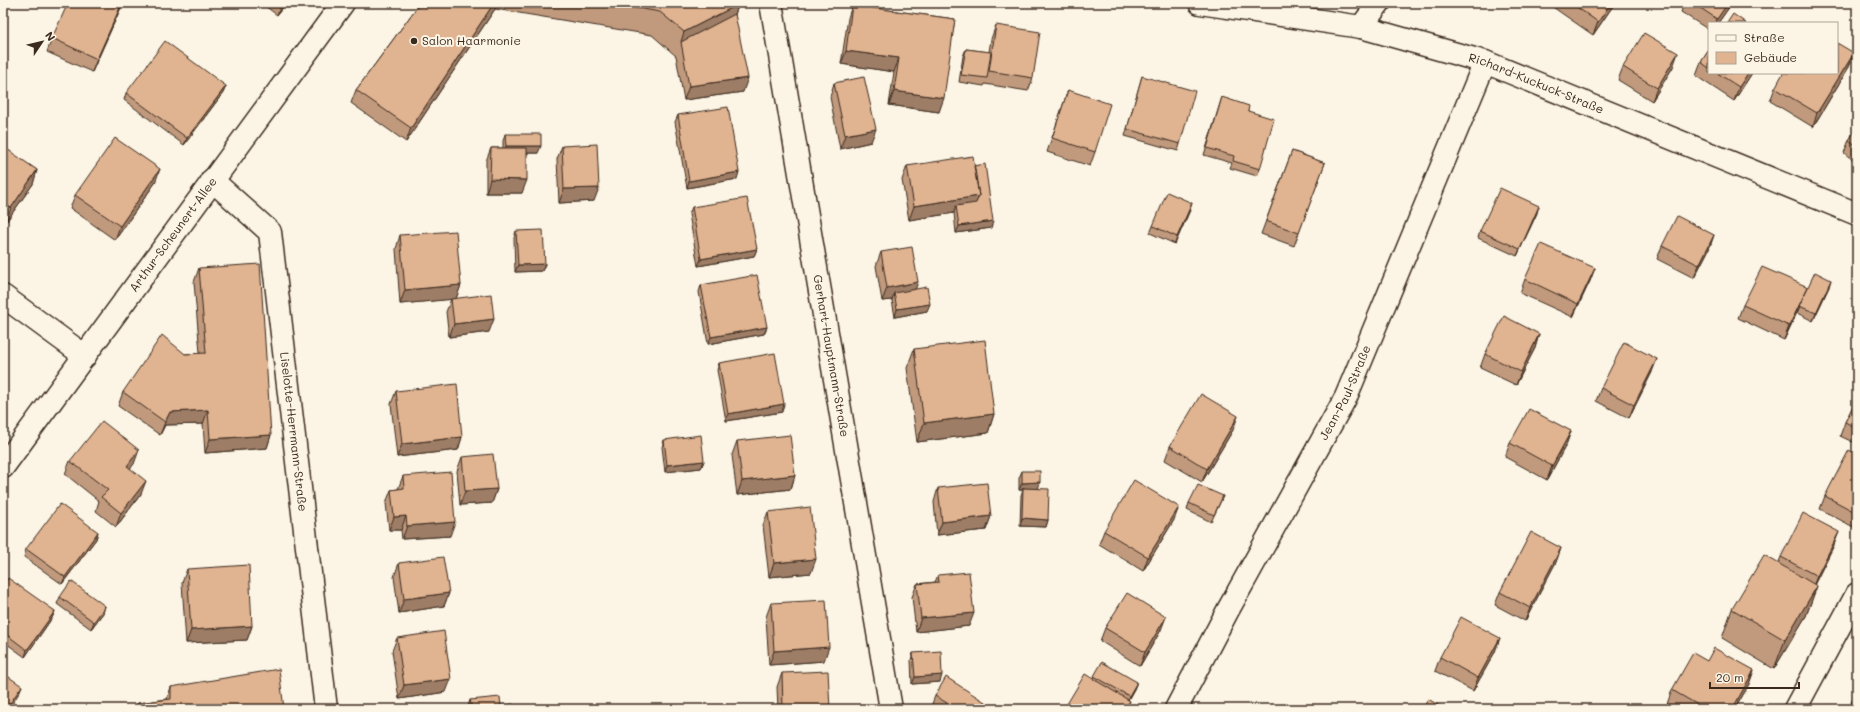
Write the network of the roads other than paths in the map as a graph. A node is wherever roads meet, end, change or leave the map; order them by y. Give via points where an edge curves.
1 (343, 3) edge
2 (771, 3) edge
3 (1200, 3) edge
4 (1379, 3) edge
5 (1361, 27) junction
6 (1485, 62) junction
7 (212, 180) junction
8 (1857, 214) edge
9 (3, 296) edge
10 (85, 356) junction
11 (3, 467) edge
12 (1857, 594) edge
13 (326, 709) edge
14 (891, 709) edge
15 (1176, 709) edge
16 (1795, 709) edge

1 - 7 street, Arthur-Scheunert-Allee
2 - 14 street, Gerhart-Hauptmann-Straße
3 - 5 street, Richard-Kuckuck-Straße
4 - 5 street
5 - 6 street, Richard-Kuckuck-Straße
6 - 8 street, Richard-Kuckuck-Straße
6 - 15 street, Jean-Paul-Straße via 1346,397
7 - 10 street, Arthur-Scheunert-Allee
7 - 13 street, Liselotte-Herrmann-Straße via 270,232
9 - 10 street
10 - 11 street, Arthur-Scheunert-Allee
12 - 16 street

